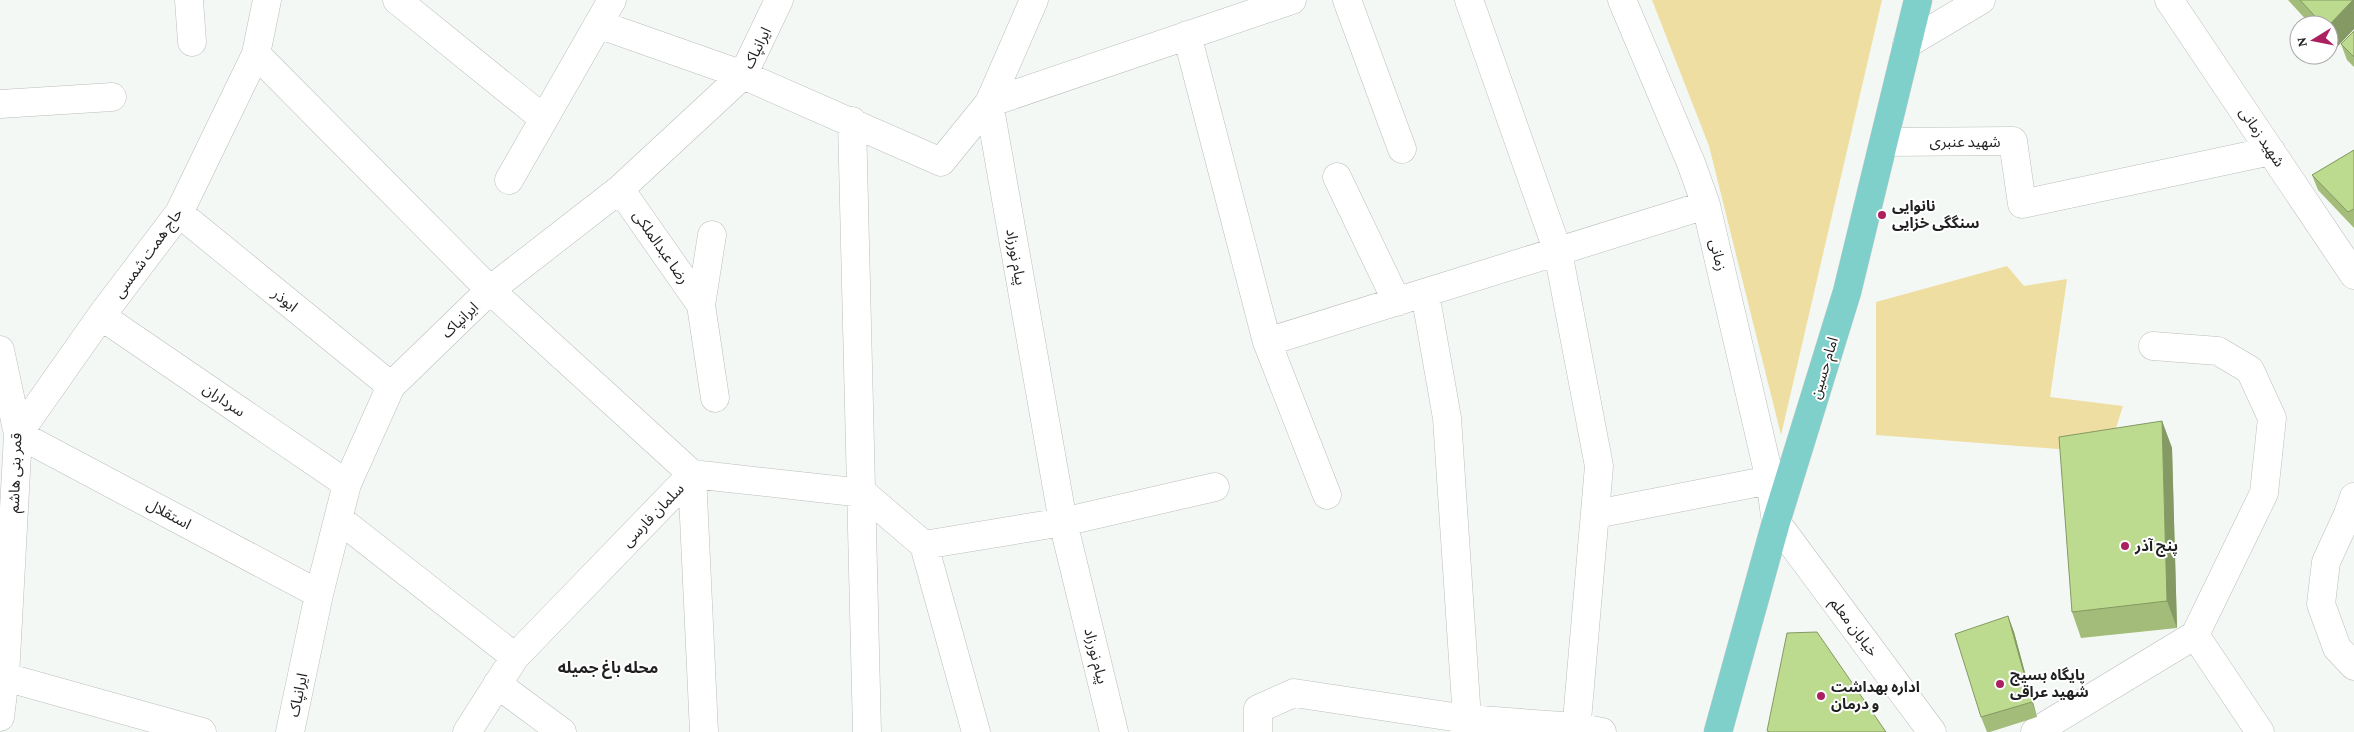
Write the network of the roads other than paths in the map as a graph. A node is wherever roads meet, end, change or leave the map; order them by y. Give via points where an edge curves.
1 (189, 0) edge
2 (267, 0) edge
3 (396, 0) edge
4 (612, 0) edge
5 (780, 0) edge
6 (1034, 0) edge
7 (1292, 0) edge
8 (1347, 0) edge
9 (1469, 0) edge
10 (1622, 0) edge
11 (1918, 0) edge
12 (1981, 0) edge
13 (2169, 0) edge
14 (598, 24) junction
15 (1187, 35) junction
16 (192, 42) dead end
17 (1907, 44) junction
18 (256, 54) junction
19 (743, 75) junction
20 (112, 97) dead end
21 (989, 103) junction
22 (0, 104) edge
23 (544, 119) junction
24 (852, 122) junction
25 (1884, 142) junction
26 (1402, 149) dead end
27 (2271, 151) junction
28 (1337, 176) dead end
29 (509, 180) dead end
30 (620, 189) junction
31 (1706, 205) junction
32 (179, 213) junction
33 (712, 235) dead end
34 (1558, 252) junction
35 (2354, 275) edge
36 (490, 290) junction
37 (1425, 293) junction
38 (1397, 302) junction
39 (702, 305) junction
40 (101, 316) junction
41 (1267, 342) junction
42 (2153, 346) dead end
43 (0, 350) edge
44 (391, 386) junction
45 (715, 398) dead end
46 (18, 434) junction
47 (692, 474) junction
48 (1770, 480) junction
49 (346, 484) junction
50 (1215, 487) dead end
51 (863, 493) junction
52 (1327, 495) dead end
53 (2354, 497) edge
54 (1596, 514) junction
55 (339, 519) junction
56 (1063, 522) junction
57 (1776, 522) junction
58 (924, 546) junction
59 (319, 594) junction
60 (2195, 635) junction
61 (515, 657) junction
62 (2354, 666) edge
63 (5, 677) junction
64 (497, 684) junction
65 (0, 718) edge
66 (1466, 726) edge
67 (1576, 729) edge
68 (202, 732) edge
69 (290, 732) edge
70 (467, 732) edge
71 (562, 732) edge
72 (704, 732) edge
73 (867, 732) edge
74 (976, 732) edge
75 (1114, 732) edge
76 (1258, 732) edge
77 (1602, 732) edge
78 (1718, 732) edge
79 (1932, 732) edge
80 (2035, 732) edge
81 (2260, 732) edge

1 - 16 street
2 - 18 street, حاج همت شمسی
3 - 23 street
4 - 14 street
5 - 19 street, ایرانپاک
6 - 21 street
7 - 15 street
8 - 26 street
9 - 34 street
10 - 31 street, زمانی
11 - 17 main road, امام حسین
12 - 17 street
13 - 27 street, شهید زمانی
14 - 19 street
14 - 23 street
15 - 21 street
15 - 41 street
17 - 25 main road, امام حسین
18 - 32 street, حاج همت شمسی
18 - 36 street
19 - 24 street
19 - 30 street, ایرانپاک
20 - 22 street
21 - 24 street via 941,162
21 - 56 street, پیام نورزاد
23 - 29 street
24 - 51 street
25 - 27 street, شهید عنبری via 2013,141 2022,204
25 - 57 main road, امام حسین via 1847,292
27 - 35 street, شهید زمانی
28 - 38 street
30 - 36 street, ایرانپاک
30 - 39 street, رضا عبدالملکی
31 - 34 street
31 - 48 street, زمانی
32 - 40 street, حاج همت شمسی
32 - 44 street, ابوذر
33 - 39 street, رضا عبدالملکی
34 - 37 street
34 - 54 street via 1599,466
36 - 44 street, ایرانپاک
36 - 47 street
37 - 38 street
37 - 66 street via 1447,418
38 - 41 street
39 - 45 street, رضا عبدالملکی
40 - 46 street, حاج همت شمسی
40 - 49 street, سرداران
41 - 52 street
42 - 60 street via 2218,352 2250,370 2272,418 2264,493
43 - 46 street, قمر بنی هاشم
44 - 49 street, ایرانپاک
46 - 59 street, استقلال
46 - 63 street, قمر بنی هاشم
47 - 51 street, سلمان فارسی
47 - 61 street, سلمان فارسی
47 - 72 street
48 - 54 street
48 - 57 street, زمانی
49 - 55 street, ایرانپاک
50 - 56 street
51 - 58 street
51 - 73 street
53 - 62 street via 2326,562 2321,604 2337,648
54 - 67 street
55 - 59 street, ایرانپاک
55 - 61 street
56 - 58 street
56 - 75 street, پیام نورزاد
57 - 78 main road, امام حسین
57 - 79 street, خیابان معلم
58 - 74 street
59 - 69 street, ایرانپاک
60 - 80 street
60 - 81 street
61 - 64 street, سلمان فارسی
63 - 65 street, قمر بنی هاشم
63 - 68 street
64 - 70 street, سلمان فارسی
64 - 71 street
66 - 67 street
66 - 76 street via 1294,693 1258,709
67 - 77 street

